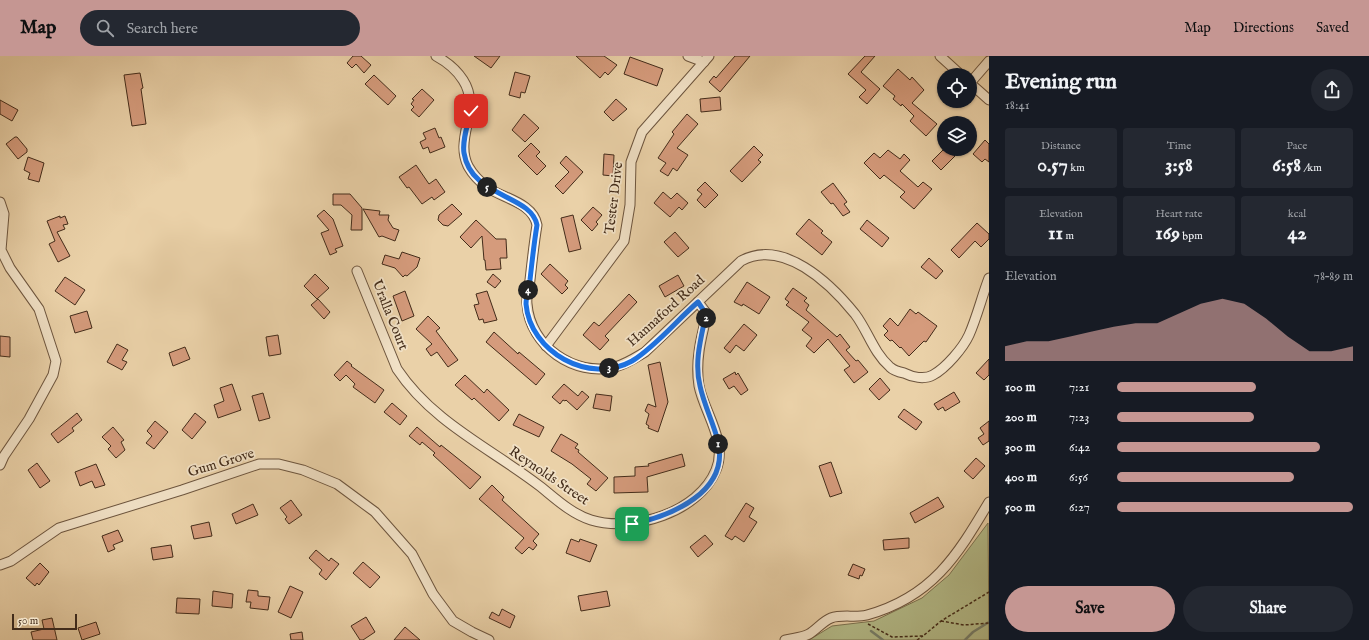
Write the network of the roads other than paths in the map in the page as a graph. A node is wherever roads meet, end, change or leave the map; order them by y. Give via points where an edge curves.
1 (436, 56) edge
2 (688, 56) edge
3 (940, 56) edge
4 (707, 59) edge
5 (989, 60) edge
6 (953, 68) edge
7 (977, 75) edge
8 (977, 89) edge
9 (989, 100) edge
10 (0, 202) edge
11 (357, 271) dead end
12 (989, 278) edge
13 (698, 302) junction
14 (546, 346) junction
15 (397, 369) joint
16 (0, 465) edge
17 (989, 502) edge
18 (0, 565) edge
19 (489, 640) edge
20 (785, 640) edge

1 - 14 street, Hannaford Road via 457,71 468,87 471,111 464,153 476,178 536,217 526,304 536,334
2 - 4 street
3 - 6 street
4 - 14 street, Tester Drive via 642,132 631,162 630,205 624,241
5 - 7 street
8 - 9 street
10 - 16 street via 4,214 1,250 10,268 39,309 56,360 53,375 30,419
11 - 15 street, Uralla Court
12 - 13 street, Hannaford Road via 969,336 957,353 932,376 914,378 891,368 876,351 855,315 823,280 799,263 772,254 750,256 741,261
13 - 14 street, Hannaford Road via 645,352 631,361 614,367 599,369 571,364
13 - 15 street, Reynolds Street via 706,314 698,352 699,385 718,441 720,454 717,470 708,484 685,505 651,520 632,524 610,523 592,520 574,512 449,425 405,381
17 - 20 street via 942,572 918,592 866,616 831,618 807,635
18 - 19 street, Gum Grove via 11,561 48,534 64,526 259,464 279,464 303,470 337,484 375,512 412,554 433,594 453,621

